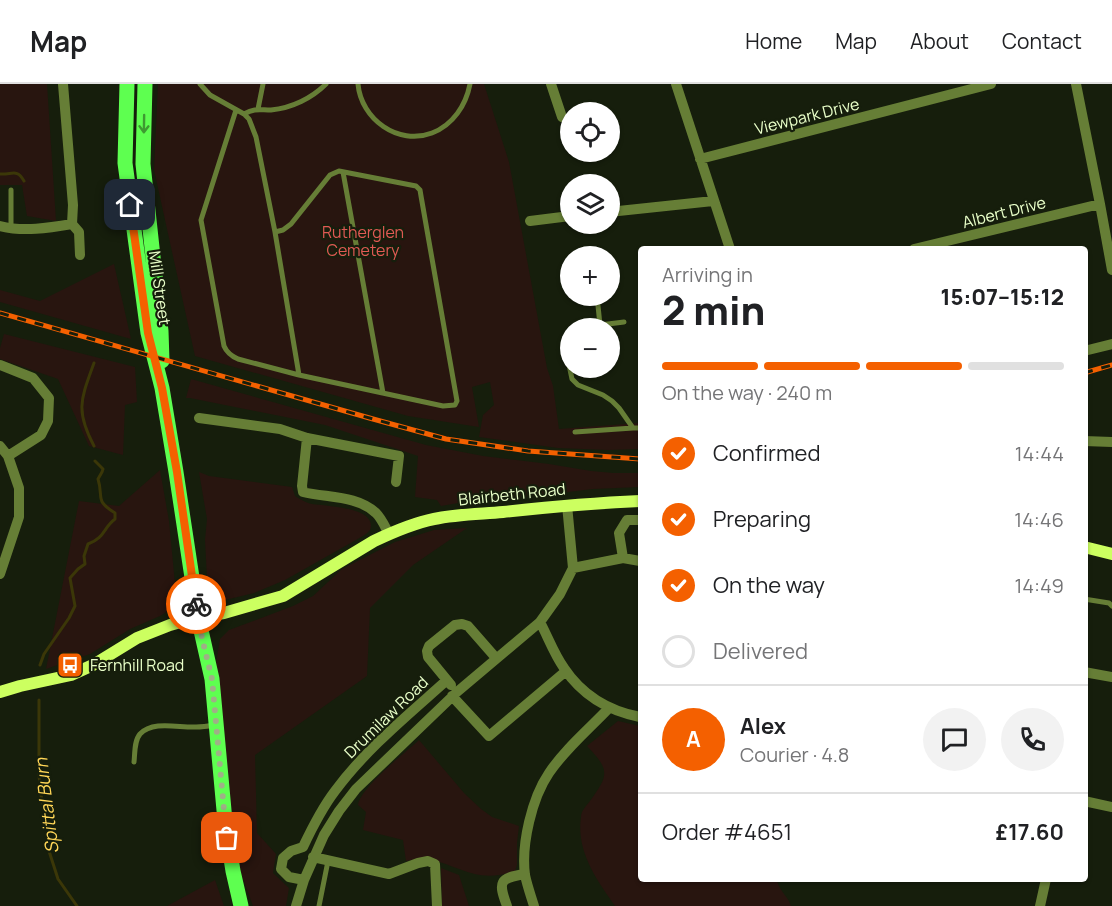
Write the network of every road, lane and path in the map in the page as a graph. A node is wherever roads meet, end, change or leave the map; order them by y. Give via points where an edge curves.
1 (63, 84) edge
2 (127, 84) edge
3 (145, 84) edge
4 (201, 84) edge
5 (263, 84) edge
6 (326, 84) edge
7 (358, 84) edge
8 (470, 84) edge
9 (551, 84) edge
10 (676, 84) edge
11 (992, 84) edge
12 (1076, 84) edge
13 (258, 109) junction
14 (236, 110) junction
15 (560, 111) edge
16 (244, 114) junction
17 (700, 159) junction
18 (343, 172) junction
19 (11, 190) dead end
20 (713, 201) junction
21 (1100, 204) junction
22 (620, 211) edge
23 (560, 217) edge
24 (530, 221) dead end
25 (72, 224) junction
26 (5, 228) edge
27 (274, 232) junction
28 (729, 246) edge
29 (926, 246) edge
30 (80, 255) dead end
31 (1111, 263) edge
32 (620, 322) edge
33 (624, 322) dead end
34 (1112, 344) edge
35 (1088, 350) edge
36 (0, 365) edge
37 (299, 375) junction
38 (572, 378) edge
39 (162, 388) junction
40 (383, 393) junction
41 (199, 418) dead end
42 (633, 428) junction
43 (638, 428) edge
44 (575, 432) dead end
45 (308, 438) junction
46 (1088, 441) edge
47 (1112, 442) edge
48 (0, 446) edge
49 (8, 456) junction
50 (396, 482) dead end
51 (638, 501) edge
52 (567, 505) junction
53 (638, 520) edge
54 (389, 534) junction
55 (1088, 548) edge
56 (3, 552) edge
57 (1112, 554) edge
58 (623, 558) junction
59 (638, 561) edge
60 (573, 568) junction
61 (0, 574) edge
62 (1088, 600) edge
63 (1112, 606) edge
64 (198, 617) junction
65 (540, 622) junction
66 (496, 658) junction
67 (566, 670) junction
68 (1088, 673) edge
69 (1112, 677) edge
70 (447, 680) junction
71 (0, 692) edge
72 (455, 694) junction
73 (609, 708) junction
74 (638, 716) edge
75 (217, 725) junction
76 (134, 762) dead end
77 (1088, 802) edge
78 (1112, 807) edge
79 (313, 857) junction
80 (328, 860) junction
81 (525, 874) junction
82 (304, 880) junction
83 (1045, 882) edge
84 (241, 906) edge
85 (296, 906) edge
86 (319, 906) edge
87 (437, 906) edge
88 (507, 906) edge
89 (534, 906) edge
90 (1040, 906) edge

1 - 25 street
2 - 39 main road, Mill Street via 124,163 148,333
3 -> 39 main road, Mill Street via 143,164
4 - 14 lane via 210,95
5 - 13 lane
6 - 13 lane via 296,103 272,110
7 - 8 lane via 362,101 373,119 392,131 411,136 432,133 450,122 464,105
9 - 15 street
10 - 17 street
11 - 17 street, Viewpark Drive
12 - 21 street
13 - 16 lane
14 - 16 lane
14 - 37 lane via 201,220 224,346 238,359
16 - 27 lane via 256,138
17 - 20 street
18 - 27 lane via 330,175 291,224
18 - 40 lane
18 - 40 lane via 411,184 420,190 457,401 455,405 443,406
19 - 26 lane
20 - 22 street
20 - 28 street
21 - 29 street, Albert Drive
21 - 31 street
23 - 24 street
25 - 26 street
25 - 30 street via 79,232
27 - 37 lane
32 - 33 lane
34 - 35 street
36 - 49 street via 33,378 49,398 48,421 41,435
37 - 40 lane
38 - 42 lane via 612,401
39 - 64 main road, Mill Street
41 - 45 street via 280,429
42 - 43 lane
42 - 44 lane
45 - 50 street via 399,456
45 - 54 street via 303,492 351,499 370,509
46 - 47 street
48 - 49 street
49 - 56 street via 19,488 19,517
51 - 52 main road, Blairbeth Road
52 - 54 main road, Blairbeth Road via 433,519
52 - 60 street
53 - 58 street via 627,520 620,533
54 - 64 main road, Blairbeth Road via 283,596
55 - 57 main road
56 - 61 street
58 - 59 street
58 - 60 street
60 - 65 street, Drumilaw Road
62 - 63 lane
64 - 71 main road, Blairbeth Road via 137,638 71,675
64 - 75 main road via 212,679
65 - 66 street, Drumilaw Road
65 - 67 street
66 - 70 street, Drumilaw Road via 468,626 455,625 427,651
66 - 72 street, Drumilaw Road
67 - 72 street via 489,736
67 - 73 street via 588,695
68 - 69 street
70 - 72 street, Drumilaw Road
70 - 82 street, Drumilaw Road via 366,753 335,791 303,847 283,858 281,869 289,877
72 - 79 street, Drumilaw Road via 356,789
73 - 74 street
73 - 81 street via 562,756 537,796 530,819
75 - 76 lane via 155,726 140,734
75 - 84 main road via 225,821
77 - 78 street
79 - 80 street
79 - 82 street, Drumilaw Road
80 - 86 lane
80 - 87 street via 389,874 428,861 435,864
81 - 88 street via 506,878 503,883
81 - 89 street
82 - 85 street, Drumilaw Road
83 - 90 street

